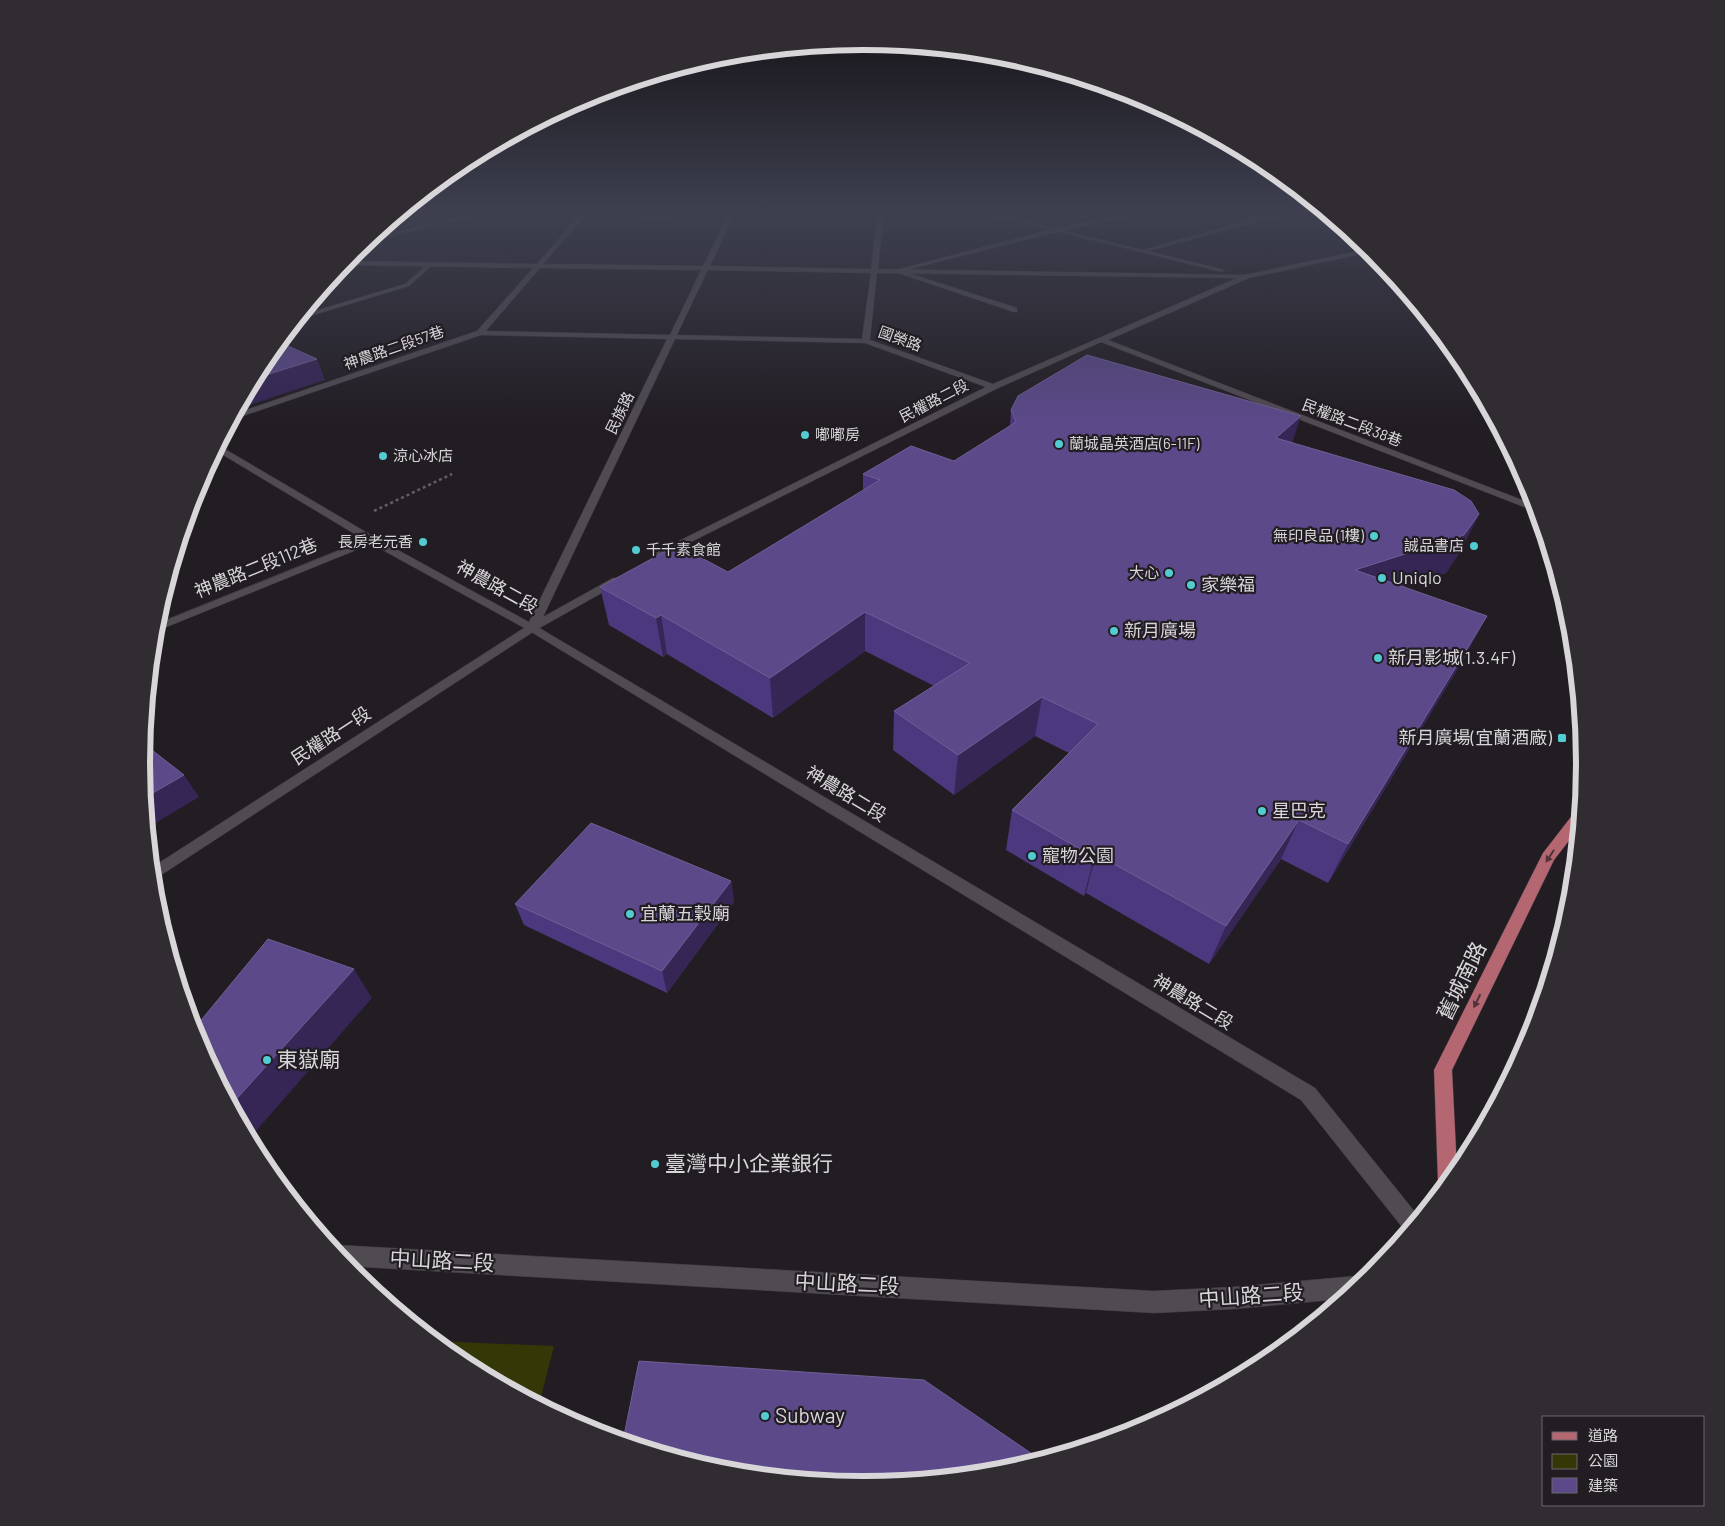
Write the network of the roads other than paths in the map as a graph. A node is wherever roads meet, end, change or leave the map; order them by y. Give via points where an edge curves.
1 (410, 282) edge
2 (524, 282) edge
3 (699, 282) edge
4 (874, 282) edge
5 (929, 282) edge
6 (1234, 282) edge
7 (1014, 310) dead end
8 (308, 315) edge
9 (480, 333) junction
10 (672, 337) junction
11 (1102, 340) junction
12 (866, 341) junction
13 (993, 387) junction
14 (240, 415) edge
15 (222, 450) edge
16 (1527, 505) edge
17 (372, 540) junction
18 (654, 558) edge
19 (622, 577) edge
20 (163, 625) edge
21 (532, 628) junction
22 (1572, 825) edge
23 (158, 871) edge
24 (1448, 1169) edge
25 (1409, 1220) edge
26 (347, 1256) edge
27 (1345, 1288) edge

1 - 8 street
2 - 9 street
3 - 10 street, 民族路
4 - 12 street, 國榮路
5 - 7 street
6 - 11 street, 民權路二段
9 - 10 street
9 - 14 street, 神農路二段57巷
10 - 12 street
10 - 21 street, 民族路
11 - 13 street, 民權路二段
11 - 16 street, 民權路二段38巷
12 - 13 street, 國榮路
13 - 18 street, 民權路二段
15 - 17 street, 神農路二段
17 - 20 street, 神農路二段112巷
17 - 21 street, 神農路二段
19 - 21 street
21 - 23 street, 民權路一段
21 - 25 street, 神農路二段 via 1308,1094
22 -> 24 main road, 舊城南路 via 1548,856 1444,1070
26 - 27 street, 中山路二段 via 1154,1302

